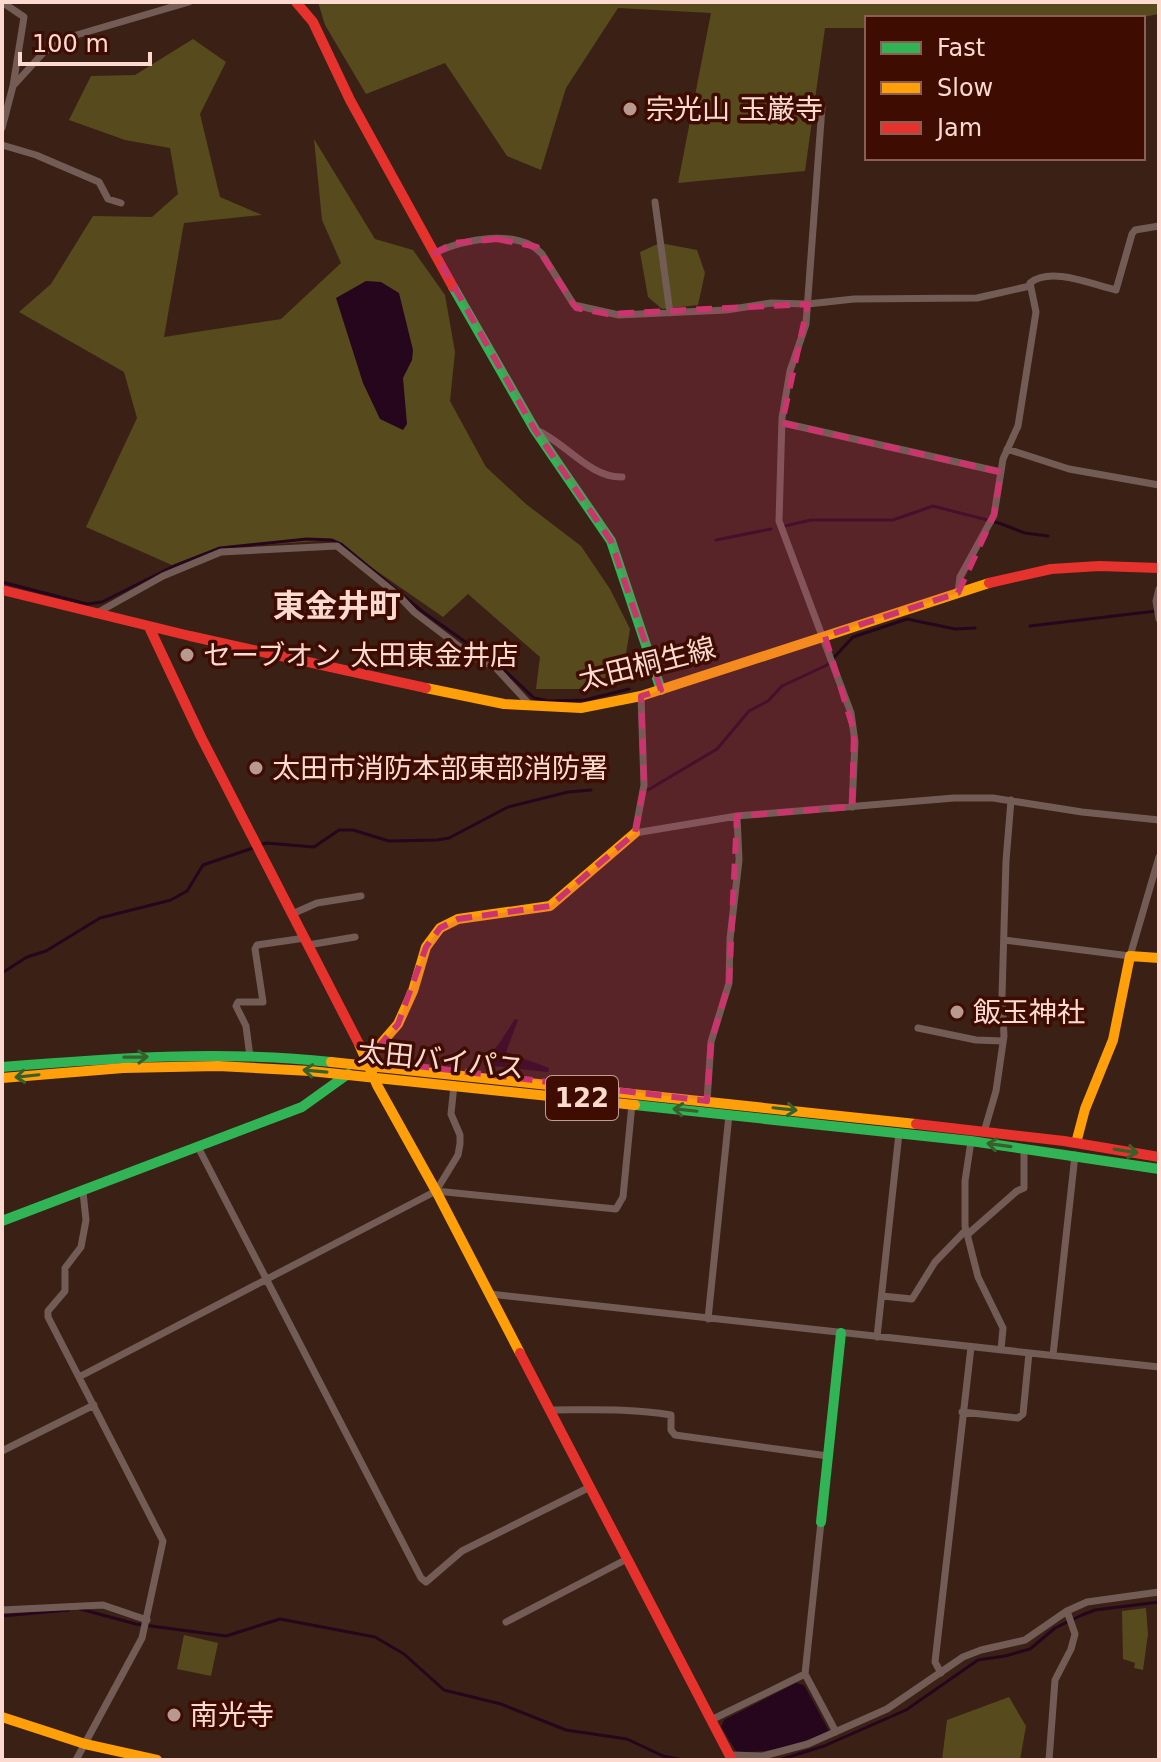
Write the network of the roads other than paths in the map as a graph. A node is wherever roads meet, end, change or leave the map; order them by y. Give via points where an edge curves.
1 (2, 2) edge
2 (189, 2) edge
3 (296, 2) edge
4 (13, 86) junction
5 (822, 107) dead end
6 (2, 128) edge
7 (2, 145) edge
8 (655, 202) dead end
9 (121, 203) dead end
10 (1159, 226) edge
11 (435, 253) junction
12 (1030, 286) junction
13 (808, 304) junction
14 (670, 313) junction
15 (783, 423) junction
16 (535, 430) junction
17 (1007, 449) junction
18 (1001, 472) junction
19 (622, 477) dead end
20 (1159, 485) edge
21 (1159, 568) edge
22 (1159, 589) edge
23 (2, 590) edge
24 (958, 593) junction
25 (95, 614) junction
26 (1158, 614) edge
27 (150, 629) dead end
28 (823, 637) junction
29 (661, 690) junction
30 (641, 696) junction
31 (533, 707) junction
32 (1011, 800) junction
33 (852, 807) junction
34 (737, 816) junction
35 (1159, 820) edge
36 (635, 833) junction
37 (1159, 857) edge
38 (361, 896) dead end
39 (292, 914) junction
40 (355, 937) dead end
41 (1004, 940) junction
42 (306, 941) junction
43 (1130, 956) junction
44 (1159, 958) edge
45 (918, 1028) dead end
46 (1003, 1041) junction
47 (250, 1057) junction
48 (366, 1063) junction
49 (2, 1067) edge
50 (347, 1075) junction
51 (374, 1077) junction
52 (2, 1078) edge
53 (454, 1085) junction
54 (707, 1101) junction
55 (632, 1104) junction
56 (729, 1115) junction
57 (984, 1132) junction
58 (899, 1133) junction
59 (971, 1141) junction
60 (1076, 1143) junction
61 (198, 1147) junction
62 (1024, 1149) junction
63 (1074, 1156) junction
64 (1159, 1157) edge
65 (1159, 1169) edge
66 (436, 1191) junction
67 (83, 1192) junction
68 (2, 1221) edge
69 (967, 1233) junction
70 (266, 1280) junction
71 (490, 1294) junction
72 (882, 1296) junction
73 (708, 1319) junction
74 (841, 1333) junction
75 (877, 1337) junction
76 (971, 1347) junction
77 (1001, 1350) junction
78 (1029, 1353) junction
79 (1053, 1355) junction
80 (1159, 1367) edge
81 (79, 1377) junction
82 (94, 1405) junction
83 (551, 1410) junction
84 (962, 1412) junction
85 (2, 1451) edge
86 (828, 1456) junction
87 (590, 1487) junction
88 (821, 1522) joint
89 (627, 1559) junction
90 (1159, 1592) edge
91 (2, 1610) edge
92 (1070, 1618) junction
93 (147, 1620) junction
94 (506, 1622) dead end
95 (941, 1673) junction
96 (805, 1674) junction
97 (2, 1717) edge
98 (711, 1720) junction
99 (836, 1732) junction
100 (85, 1744) junction
101 (731, 1757) edge
102 (76, 1760) edge
103 (157, 1760) edge
104 (1049, 1760) edge

1 - 4 street via 24,17
2 - 4 street via 61,41
3 - 11 main road via 313,22
4 - 6 street
5 - 13 street
7 - 9 street via 99,182 108,199
8 - 14 street
10 - 12 street via 1132,234 1116,290 1073,277 1035,279
11 - 14 street via 476,239 526,243 537,247 577,308 619,315
11 - 16 main road
12 - 13 street via 977,298
12 - 17 street via 1034,332 1018,426
13 - 14 street
13 - 15 street
15 - 18 street
15 - 28 street via 780,528
16 - 19 street via 603,475
16 - 29 main road via 611,541
17 - 18 street
17 - 20 street via 1069,469
18 - 24 street via 992,521 960,577
21 - 24 main road, 太田桐生線 via 1051,569
22 - 26 street
23 - 25 main road, 太田桐生線
24 - 28 main road, 太田桐生線
25 - 31 main road, 太田桐生線 via 452,694
25 - 31 street via 163,576 221,552 337,546 414,612 473,657 495,667
27 - 39 main road
28 - 29 main road, 太田桐生線
28 - 33 street via 851,713
29 - 30 main road, 太田桐生線
30 - 31 main road, 太田桐生線 via 581,708
30 - 36 street via 644,785
32 - 33 street via 954,798
32 - 35 street
32 - 41 street
33 - 34 street
34 - 36 street
34 - 54 street via 739,860 729,983 711,1042
36 - 48 main road via 550,906 458,919 440,928 426,947 398,1024
37 - 43 street
38 - 39 street via 317,903
39 - 42 main road
40 - 42 street
41 - 43 street
41 - 46 street
42 - 47 street via 255,949 263,1002 236,1006 246,1026
42 - 48 main road
43 - 44 main road
43 - 60 main road via 1113,1040
45 - 46 street
46 - 57 street
47 - 48 main road, 太田バイパス / 122
49 -> 47 main road, 太田バイパス / 122 via 123,1057
48 - 50 main road
48 - 51 main road
48 - 54 main road, 太田バイパス / 122
50 - 51 main road, 太田バイパス / 122
50 -> 52 main road, 太田バイパス / 122 via 218,1066
50 - 61 main road via 302,1107
51 - 53 main road, 太田バイパス / 122
51 - 66 main road
53 - 55 main road, 太田バイパス / 122
53 - 66 street via 451,1114 460,1144
54 -> 57 main road, 太田バイパス / 122
56 -> 55 main road, 太田バイパス / 122
55 - 66 street via 623,1197 616,1209
56 - 58 main road, 太田バイパス / 122
56 - 73 street
57 - 60 main road, 太田バイパス / 122
58 - 59 main road, 太田バイパス / 122
58 - 72 street
62 -> 59 main road, 太田バイパス / 122
59 - 69 street via 965,1181
60 - 63 street
60 -> 64 main road, 太田バイパス / 122
61 - 67 main road
61 - 70 street
62 - 63 main road, 太田バイパス / 122
62 - 69 street via 1024,1188
63 - 65 main road, 太田バイパス / 122
63 - 79 street
66 - 70 street
66 - 71 main road
67 - 68 main road
67 - 81 street via 86,1220 81,1247 65,1268 65,1291 47,1314
69 - 72 street via 935,1262 912,1299
69 - 77 street via 978,1277 1003,1328
70 - 81 street
70 - 87 street via 426,1582 462,1551
71 - 73 street
71 - 83 main road
72 - 75 street
73 - 74 street
74 - 75 street
74 - 86 main road
75 - 76 street
76 - 77 street
76 - 84 street
77 - 78 street
78 - 79 street
78 - 84 street via 1023,1414 1018,1418
79 - 80 street
81 - 82 street
82 - 85 street
82 - 93 street via 163,1541
83 - 86 street via 656,1412 671,1415 675,1435
83 - 87 main road
84 - 95 street via 935,1662
86 - 88 main road
87 - 89 main road
88 - 96 street
89 - 94 street
89 - 98 main road
90 - 92 street via 1103,1598
91 - 93 street via 103,1605
92 - 95 street via 1025,1640 963,1657
92 - 104 street via 1074,1642 1055,1680
93 - 100 street
95 - 99 street via 887,1709
96 - 98 street
96 - 99 street
97 - 100 main road
98 - 101 main road
99 - 101 street via 780,1753
100 - 102 street
100 - 103 main road

